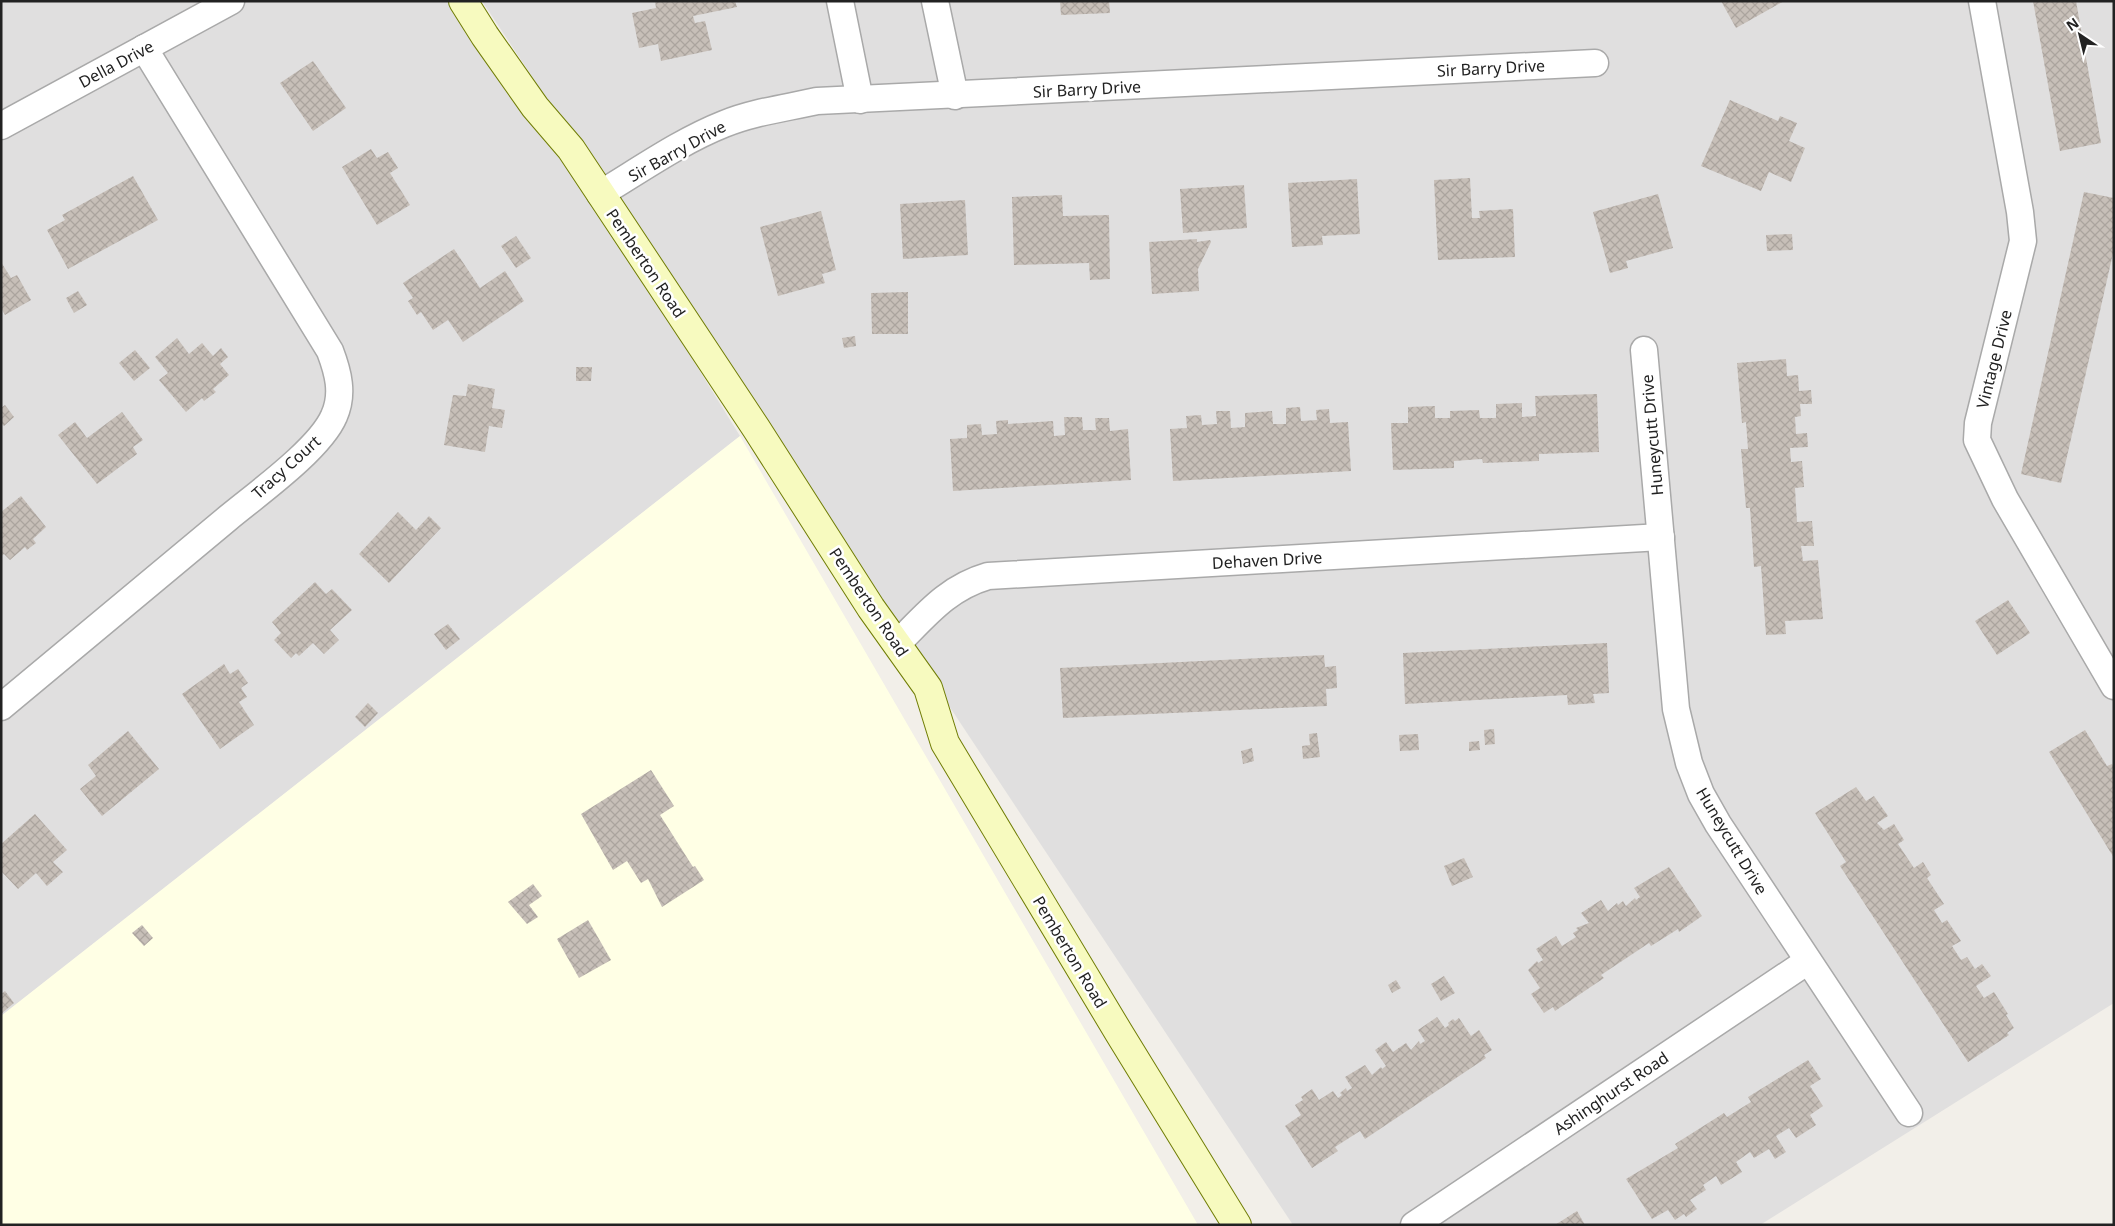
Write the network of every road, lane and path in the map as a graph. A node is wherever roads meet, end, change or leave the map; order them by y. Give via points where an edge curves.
1 (231, 1) edge
2 (463, 1) edge
3 (840, 1) edge
4 (935, 1) edge
5 (1982, 1) edge
6 (144, 48) junction
7 (1595, 63) dead end
8 (955, 96) junction
9 (860, 100) junction
10 (1, 126) edge
11 (600, 194) junction
12 (1644, 350) dead end
13 (1662, 537) junction
14 (897, 644) junction
15 (2112, 680) edge
16 (1, 707) edge
17 (1808, 961) junction
18 (1909, 1113) dead end
19 (1237, 1225) edge
20 (1414, 1225) edge

1 - 6 street, Della Drive
2 - 11 street, Pemberton Road
3 - 9 street
4 - 8 street
5 - 15 street, Vintage Drive via 2023,241 1976,440 2005,500
6 - 10 street, Della Drive
6 - 16 street, Tracy Court via 330,351 338,371 340,398 320,439
7 - 8 street, Sir Barry Drive
8 - 9 street, Sir Barry Drive
9 - 11 street, Sir Barry Drive via 817,101 754,114 724,124
11 - 14 street, Pemberton Road
12 - 13 street, Huneycutt Drive
13 - 14 street, Dehaven Drive via 988,576 968,582 941,600
13 - 17 street, Huneycutt Drive via 1676,709 1689,763 1718,824
14 - 19 street, Pemberton Road via 928,688 945,743
17 - 18 street, Huneycutt Drive
17 - 20 street, Ashinghurst Road

